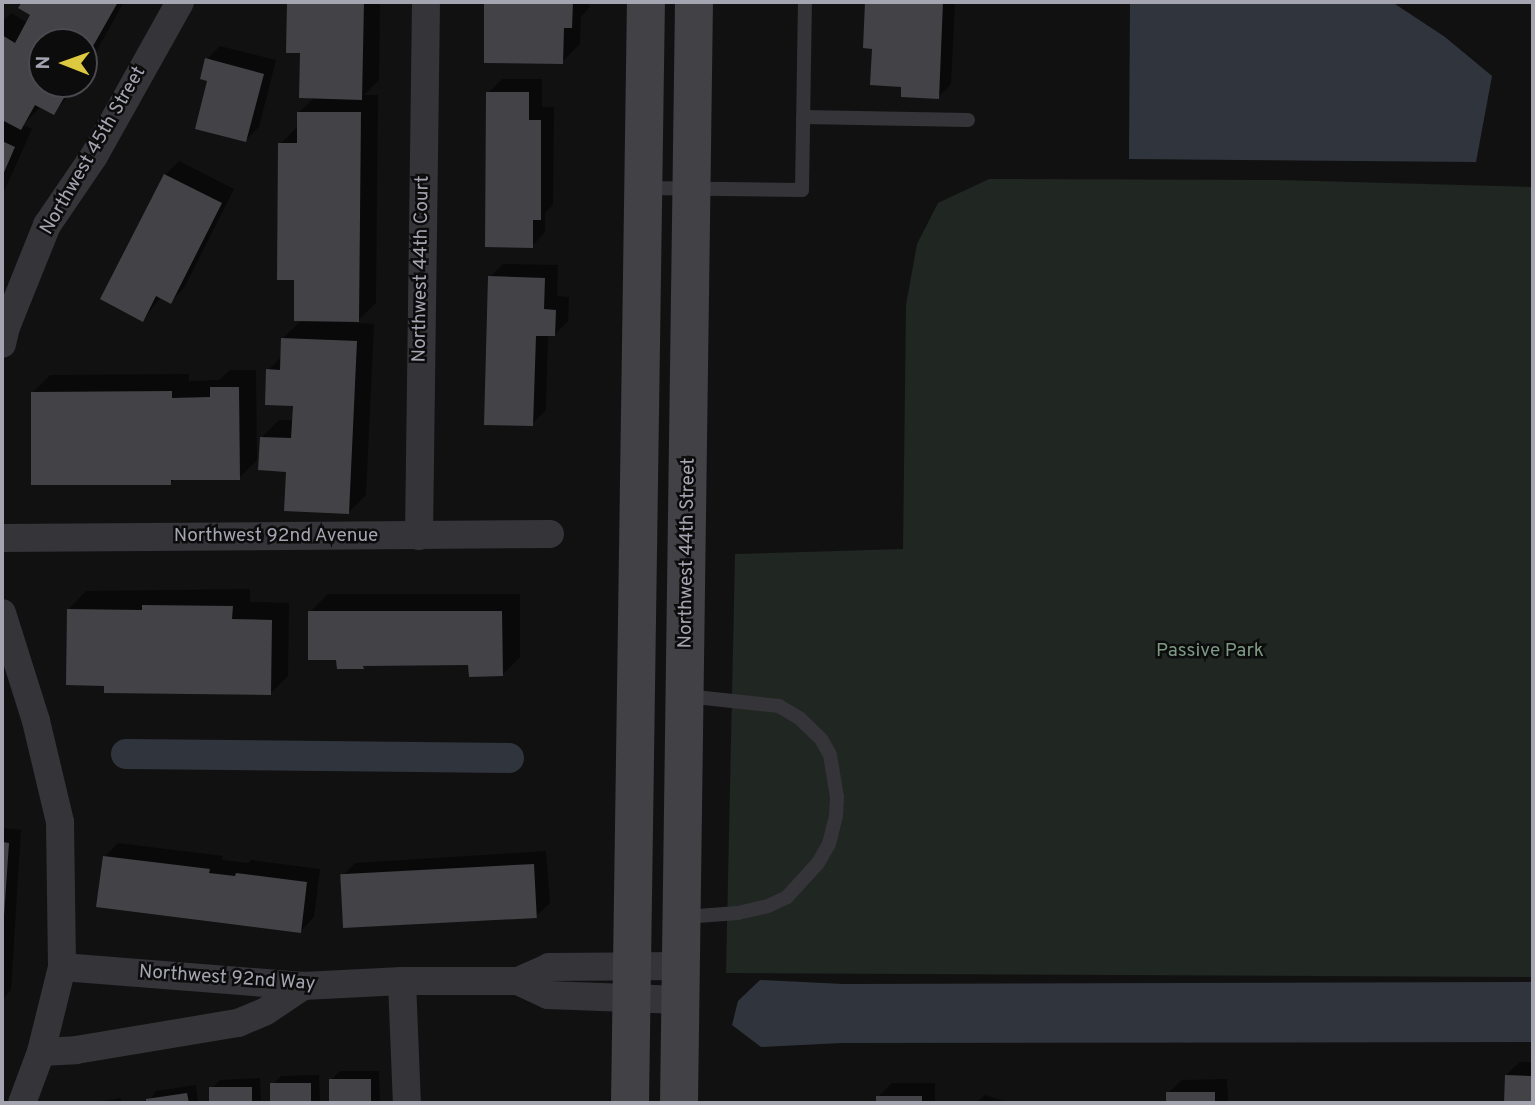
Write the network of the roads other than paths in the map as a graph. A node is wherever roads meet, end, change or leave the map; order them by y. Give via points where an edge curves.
1 (180, 2) edge
2 (426, 2) edge
3 (646, 2) edge
4 (694, 2) edge
5 (805, 2) edge
6 (803, 117) junction
7 (968, 120) dead end
8 (643, 188) junction
9 (692, 188) junction
10 (2, 344) edge
11 (550, 534) dead end
12 (419, 536) junction
13 (2, 538) edge
14 (2, 613) edge
15 (686, 696) junction
16 (682, 917) junction
17 (62, 967) junction
18 (402, 981) junction
19 (632, 983) junction
20 (680, 983) junction
21 (303, 986) junction
22 (41, 1052) junction
23 (22, 1103) edge
24 (407, 1103) edge
25 (630, 1103) edge
26 (679, 1103) edge

1 - 10 street, Northwest 45th Street via 93,156 47,225
2 - 12 street, Northwest 44th Court
3 - 8 street
4 - 9 street, Northwest 44th Street
5 - 6 lane
6 - 7 lane
6 - 9 lane via 802,190
8 - 9 lane
8 - 19 street
9 - 15 street, Northwest 44th Street
11 - 12 street, Northwest 92nd Avenue
12 - 13 street, Northwest 92nd Avenue
14 - 17 street via 36,721 60,822
15 - 16 street, Northwest 44th Street
15 - 16 lane via 769,705 799,718 830,755 837,797 829,844 787,897 738,914
16 - 20 street, Northwest 44th Street
17 - 21 street, Northwest 92nd Way
17 - 22 street
18 - 19 street, Northwest 92nd Way via 517,981 550,967
18 - 21 street, Northwest 92nd Way
18 - 24 street
19 - 20 street, Northwest 92nd Way
19 - 25 street
20 - 26 street, Northwest 44th Street
21 - 22 street via 238,1023
22 - 23 street

